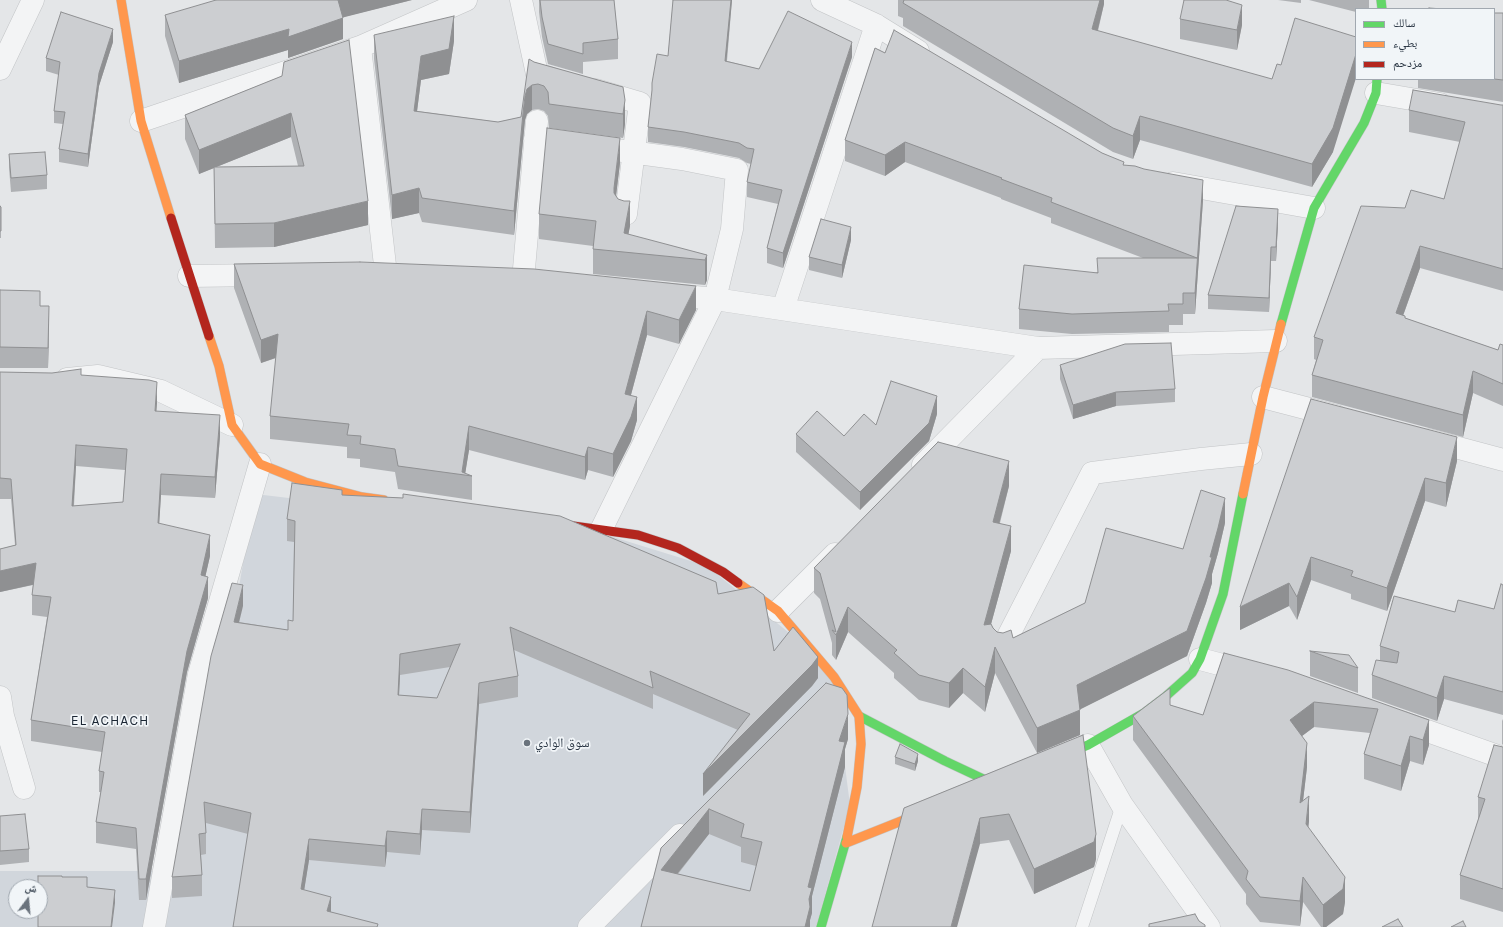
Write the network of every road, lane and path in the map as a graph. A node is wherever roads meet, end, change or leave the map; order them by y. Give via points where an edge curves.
1 (33, 0) edge
2 (121, 0) edge
3 (466, 0) edge
4 (521, 0) edge
5 (822, 0) edge
6 (876, 25) junction
7 (360, 46) junction
8 (937, 62) edge
9 (0, 69) edge
10 (1377, 86) edge
11 (1458, 107) edge
12 (141, 121) junction
13 (634, 152) junction
14 (1153, 179) edge
15 (1314, 208) junction
16 (626, 214) edge
17 (282, 274) edge
18 (409, 275) edge
19 (189, 276) junction
20 (500, 279) edge
21 (645, 292) edge
22 (715, 299) junction
23 (783, 309) junction
24 (1276, 341) junction
25 (1038, 348) junction
26 (45, 381) edge
27 (1263, 397) junction
28 (1353, 420) edge
29 (232, 426) junction
30 (1413, 436) edge
31 (1252, 454) junction
32 (1503, 460) edge
33 (260, 464) junction
34 (911, 477) edge
35 (392, 502) edge
36 (554, 523) edge
37 (601, 530) junction
38 (850, 538) edge
39 (778, 611) junction
40 (1003, 646) edge
41 (1200, 659) junction
42 (1269, 677) edge
43 (0, 697) edge
44 (859, 716) junction
45 (1386, 717) edge
46 (1088, 745) junction
47 (1503, 758) edge
48 (1052, 760) edge
49 (24, 788) dead end
50 (980, 790) edge
51 (1122, 805) junction
52 (938, 806) edge
53 (694, 822) edge
54 (846, 843) junction
55 (154, 927) edge
56 (588, 927) edge
57 (821, 927) edge
58 (1082, 927) edge
59 (1209, 927) edge

1 - 9 street
2 - 12 street
3 - 7 street
4 - 13 street via 537,74 640,102
5 - 6 street
6 - 8 street
6 - 23 street
7 - 12 street
7 - 18 street via 376,274
10 - 11 street
10 - 15 street via 1364,122
12 - 19 street
13 - 16 street
13 - 20 street via 536,130 533,280
13 - 22 street via 737,170 732,229
14 - 15 street
15 - 24 street
17 - 19 street
19 - 29 street via 219,366
21 - 22 street
22 - 23 street
22 - 37 street
23 - 25 street
24 - 25 street
24 - 27 street
25 - 34 street
26 - 29 street via 98,376 161,391
27 - 28 street
27 - 31 street
29 - 33 street
30 - 32 street
31 - 40 street via 1092,473
31 - 41 street via 1223,594
33 - 35 street via 305,482 362,498
33 - 55 street via 199,674
36 - 37 street
37 - 39 street via 638,535 678,548 723,572
38 - 39 street
39 - 44 street via 828,685
41 - 42 street
41 - 46 street via 1192,673 1165,698
43 - 49 street
44 - 50 street via 945,761 998,783
44 - 54 street via 857,787
45 - 47 street
46 - 48 street
46 - 51 street
51 - 58 lane
51 - 59 street
52 - 54 street
53 - 56 street
54 - 57 street

